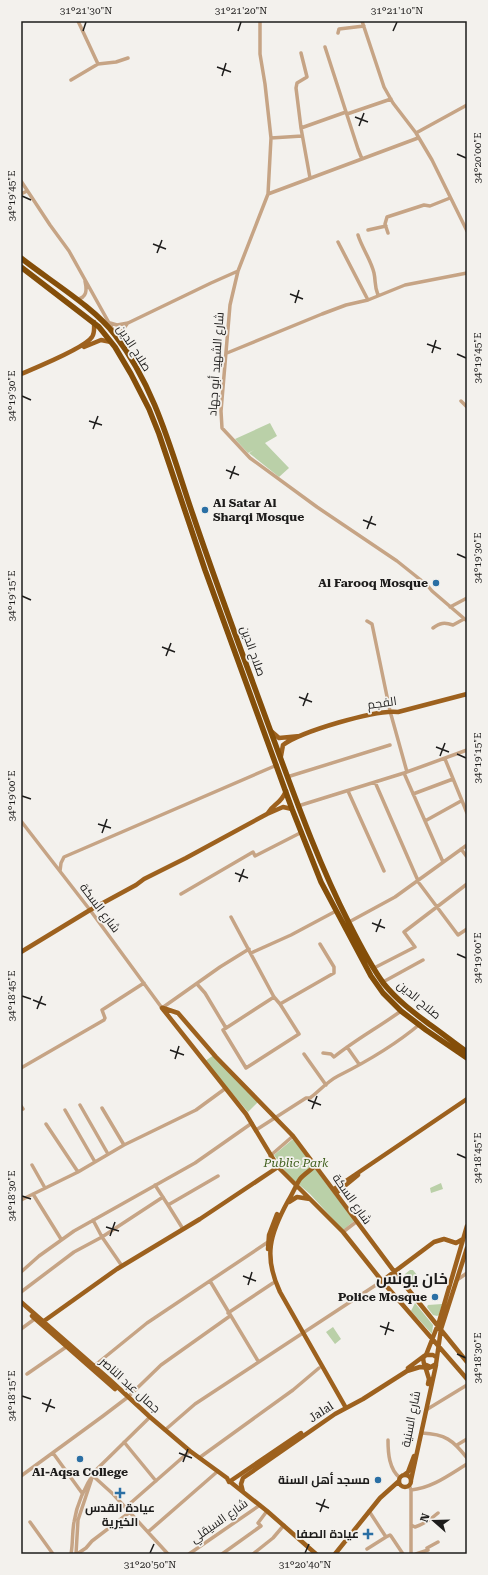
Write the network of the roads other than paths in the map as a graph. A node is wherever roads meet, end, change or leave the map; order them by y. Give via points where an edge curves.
1 (78, 21) edge
2 (260, 21) edge
3 (362, 21) edge
4 (364, 26) junction
5 (338, 33) dead end
6 (325, 47) dead end
7 (301, 53) dead end
8 (128, 58) dead end
9 (98, 64) junction
10 (71, 80) dead end
11 (391, 99) junction
12 (467, 105) edge
13 (346, 113) junction
14 (301, 128) junction
15 (416, 133) junction
16 (302, 136) junction
17 (271, 138) junction
18 (418, 138) junction
19 (362, 159) junction
20 (310, 178) junction
21 (21, 181) edge
22 (27, 191) junction
23 (21, 194) edge
24 (268, 194) junction
25 (450, 198) junction
26 (386, 226) junction
27 (368, 230) dead end
28 (467, 231) edge
29 (388, 233) dead end
30 (358, 235) dead end
31 (338, 242) dead end
32 (21, 258) edge
33 (21, 268) edge
34 (238, 271) junction
35 (467, 273) edge
36 (84, 276) junction
37 (378, 294) junction
38 (76, 300) junction
39 (368, 300) junction
40 (94, 322) junction
41 (109, 322) junction
42 (128, 323) junction
43 (115, 334) junction
44 (112, 343) junction
45 (121, 343) junction
46 (76, 348) junction
47 (227, 353) junction
48 (21, 374) edge
49 (461, 401) dead end
50 (467, 407) edge
51 (158, 412) junction
52 (151, 413) junction
53 (167, 433) junction
54 (159, 434) junction
55 (467, 598) edge
56 (450, 607) junction
57 (466, 620) edge
58 (367, 621) dead end
59 (229, 625) junction
60 (433, 628) dead end
61 (467, 694) edge
62 (390, 711) junction
63 (270, 730) junction
64 (300, 736) junction
65 (390, 745) dead end
66 (467, 750) edge
67 (281, 758) junction
68 (445, 759) junction
69 (277, 765) junction
70 (405, 772) junction
71 (287, 777) junction
72 (453, 779) junction
73 (375, 782) junction
74 (348, 790) junction
75 (286, 791) junction
76 (413, 794) junction
77 (461, 801) junction
78 (295, 808) junction
79 (467, 813) edge
80 (267, 814) junction
81 (21, 821) edge
82 (425, 821) junction
83 (302, 832) junction
84 (467, 845) edge
85 (461, 849) junction
86 (467, 857) edge
87 (320, 860) junction
88 (443, 862) junction
89 (314, 863) junction
90 (60, 871) junction
91 (384, 871) dead end
92 (328, 880) junction
93 (418, 880) junction
94 (321, 882) junction
95 (467, 884) edge
96 (181, 894) dead end
97 (437, 908) junction
98 (90, 910) junction
99 (336, 911) junction
100 (231, 916) dead end
101 (349, 922) junction
102 (467, 929) edge
103 (320, 944) dead end
104 (250, 951) junction
105 (21, 952) edge
106 (423, 960) dead end
107 (374, 968) dead end
108 (383, 982) dead end
109 (144, 983) junction
110 (197, 984) junction
111 (274, 997) junction
112 (280, 1004) junction
113 (162, 1008) junction
114 (401, 1010) junction
115 (420, 1024) junction
116 (226, 1028) junction
117 (347, 1047) junction
118 (467, 1052) edge
119 (323, 1053) dead end
120 (304, 1054) dead end
121 (467, 1058) edge
122 (359, 1064) junction
123 (21, 1068) edge
124 (326, 1085) junction
125 (226, 1088) junction
126 (467, 1100) edge
127 (80, 1106) dead end
128 (102, 1108) dead end
129 (65, 1110) dead end
130 (276, 1117) junction
131 (252, 1123) junction
132 (46, 1124) dead end
133 (256, 1130) junction
134 (293, 1136) junction
135 (124, 1145) junction
136 (108, 1154) junction
137 (270, 1156) junction
138 (95, 1162) junction
139 (32, 1165) dead end
140 (316, 1165) junction
141 (278, 1167) junction
142 (78, 1172) junction
143 (218, 1176) dead end
144 (290, 1179) junction
145 (155, 1185) junction
146 (297, 1186) junction
147 (45, 1188) junction
148 (335, 1191) junction
149 (33, 1194) junction
150 (163, 1197) junction
151 (21, 1200) edge
152 (312, 1200) junction
153 (287, 1203) junction
154 (168, 1205) junction
155 (93, 1220) junction
156 (356, 1222) junction
157 (467, 1226) edge
158 (183, 1229) junction
159 (343, 1232) junction
160 (102, 1237) junction
161 (464, 1238) junction
162 (61, 1239) junction
163 (268, 1242) junction
164 (467, 1248) edge
165 (122, 1266) junction
166 (464, 1266) edge
167 (21, 1272) edge
168 (394, 1272) junction
169 (467, 1273) edge
170 (398, 1277) junction
171 (457, 1280) junction
172 (210, 1281) junction
173 (382, 1281) junction
174 (273, 1283) junction
175 (386, 1286) junction
176 (21, 1292) edge
177 (21, 1302) edge
178 (21, 1306) edge
179 (229, 1315) junction
180 (37, 1317) junction
181 (44, 1320) junction
182 (440, 1327) junction
183 (21, 1329) edge
184 (301, 1333) junction
185 (433, 1340) junction
186 (69, 1346) junction
187 (438, 1346) junction
188 (445, 1355) junction
189 (425, 1356) junction
190 (436, 1360) junction
191 (466, 1360) edge
192 (258, 1361) junction
193 (94, 1366) junction
194 (426, 1366) junction
195 (319, 1368) junction
196 (27, 1374) dead end
197 (467, 1379) edge
198 (467, 1385) edge
199 (127, 1397) junction
200 (344, 1407) junction
201 (426, 1410) junction
202 (149, 1418) junction
203 (165, 1430) junction
204 (422, 1433) junction
205 (467, 1439) edge
206 (388, 1440) dead end
207 (124, 1442) junction
208 (457, 1445) junction
209 (190, 1452) junction
210 (53, 1453) junction
211 (200, 1458) junction
212 (467, 1458) edge
213 (467, 1464) edge
214 (217, 1472) junction
215 (92, 1475) junction
216 (404, 1475) junction
217 (21, 1476) edge
218 (400, 1480) junction
219 (229, 1481) junction
220 (156, 1482) junction
221 (410, 1485) junction
222 (243, 1492) junction
223 (82, 1493) junction
224 (260, 1505) junction
225 (126, 1507) junction
226 (267, 1511) junction
227 (369, 1511) junction
228 (130, 1512) junction
229 (438, 1514) dead end
230 (30, 1522) dead end
231 (284, 1525) junction
232 (411, 1525) junction
233 (148, 1532) junction
234 (386, 1537) junction
235 (438, 1542) dead end
236 (367, 1549) dead end
237 (313, 1553) edge
238 (53, 1554) edge
239 (71, 1554) edge
240 (76, 1554) edge
241 (168, 1554) edge
242 (190, 1554) edge
243 (222, 1554) edge
244 (253, 1554) edge
245 (335, 1554) edge
246 (403, 1554) edge
247 (411, 1554) edge
248 (416, 1554) edge

1 - 9 street
2 - 17 street, شارع الشهيد أبو جهاد via 260,54
3 - 4 street
4 - 5 street via 339,29
4 - 11 street via 384,86
6 - 13 street
7 - 14 street via 307,77 297,83 296,88
8 - 9 street
9 - 10 street
11 - 13 street
11 - 15 street
12 - 15 street
13 - 14 street
13 - 19 street
14 - 16 street
15 - 18 street
16 - 17 street
16 - 20 street
17 - 24 street, شارع الشهيد أبو جهاد
18 - 19 street
18 - 25 street
19 - 20 street
20 - 24 street
21 - 22 street
22 - 23 street
22 - 36 street via 69,250
24 - 34 street, شارع الشهيد أبو جهاد
25 - 26 street via 386,218
25 - 28 street
26 - 27 street
26 - 29 street
30 - 37 street via 374,273 374,286
31 - 39 street
32 - 38 highway, صلاح الدين
33 - 40 highway, صلاح الدين
34 - 42 street
34 - 47 street, شارع الشهيد أبو جهاد via 230,305
35 - 37 street via 405,285
36 - 38 street via 86,293
36 - 41 street
37 - 39 street
38 - 43 highway, صلاح الدين
39 - 47 street via 322,314
40 - 44 highway, صلاح الدين
40 - 46 main road via 93,336
41 - 42 street via 117,325
41 - 43 street
42 - 45 street via 122,331
43 - 45 highway, صلاح الدين
44 - 46 main road via 101,340
44 - 52 highway, صلاح الدين
45 - 51 highway, صلاح الدين
46 - 48 main road
47 - 56 street, شارع الشهيد أبو جهاد via 221,410 222,428 256,462 397,561
49 - 50 street
51 - 52 highway via 155,415
51 - 53 highway, صلاح الدين
52 - 54 highway, صلاح الدين
53 - 54 highway via 162,430
53 - 59 highway, صلاح الدين
54 - 59 highway, صلاح الدين
55 - 56 street
56 - 57 street, شارع الشهيد أبو جهاد
57 - 60 street via 453,625 440,623
58 - 62 street via 372,624
59 - 63 highway, صلاح الدين
59 - 69 highway, صلاح الدين
61 - 62 main road, الفجم via 398,712
62 - 64 main road, الفجم via 345,721
62 - 70 street
63 - 64 main road via 279,738
63 - 67 highway, صلاح الدين
64 - 67 main road via 283,745
65 - 71 street
66 - 68 street
67 - 71 highway, صلاح الدين
68 - 70 street
68 - 72 street
69 - 75 highway, صلاح الدين
69 - 90 street via 64,857
70 - 73 street
70 - 76 street
71 - 78 highway, صلاح الدين
72 - 76 street
72 - 77 street
73 - 74 street
73 - 93 street
74 - 78 street
74 - 91 street
75 - 78 highway, صلاح الدين
75 - 80 main road via 281,801
76 - 82 street
77 - 79 street
77 - 82 street
78 - 80 main road via 283,807
78 - 83 highway, صلاح الدين
78 - 87 highway, صلاح الدين
80 - 98 main road
81 - 90 street, شارع السكة
82 - 88 street
83 - 89 highway, صلاح الدين
83 - 96 street via 255,856 253,852
84 - 85 street
85 - 86 street
85 - 88 street
87 - 89 highway via 315,860
87 - 92 highway, صلاح الدين
88 - 93 street
89 - 94 highway, صلاح الدين
90 - 98 street, شارع السكة
92 - 94 highway
92 - 101 highway, صلاح الدين
93 - 97 street
93 - 101 street via 395,897
94 - 99 highway, صلاح الدين
95 - 97 street
97 - 102 street via 458,935
97 - 107 street via 404,932 415,947
98 - 105 main road
98 - 109 street, شارع السكة
99 - 104 street via 291,935
99 - 114 highway, صلاح الدين via 371,976
100 - 104 street
101 - 118 highway, صلاح الدين via 374,969 394,995
103 - 112 street via 334,967 334,973
104 - 110 street via 220,967
104 - 111 street
106 - 108 street
109 - 113 street, شارع السكة
109 - 123 street via 102,1010 104,1020
110 - 113 street
110 - 116 street
111 - 112 street
111 - 116 street
112 - 116 street via 299,1034 246,1068 223,1030
113 - 125 main road, شارع السكة
113 - 130 main road, شارع السكة via 178,1013 220,1061
114 - 115 highway, صلاح الدين
114 - 117 street
115 - 121 highway, صلاح الدين
115 - 122 street via 390,1047
117 - 119 street via 334,1057
117 - 122 street
120 - 124 street
122 - 124 street
124 - 130 street via 310,1098
125 - 131 main road, شارع السكة
125 - 135 street via 196,1110
126 - 148 main road
127 - 136 street
128 - 135 street
129 - 138 street
130 - 133 street
130 - 134 main road, شارع السكة
131 - 133 main road, شارع السكة
131 - 145 street via 196,1163
132 - 142 street
133 - 137 main road, شارع السكة
134 - 137 street
134 - 140 main road, شارع السكة
135 - 136 street
136 - 138 street
137 - 141 main road, شارع السكة
138 - 142 street
139 - 147 street
140 - 146 main road via 300,1179
140 - 148 main road, شارع السكة
141 - 144 main road, شارع السكة
141 - 158 main road
142 - 147 street
143 - 154 street
144 - 146 main road, شارع السكة
144 - 163 main road via 291,1190 274,1222
145 - 150 street
145 - 155 street
146 - 152 main road, شارع السكة
146 - 153 main road
147 - 149 street
148 - 156 main road, شارع السكة
149 - 151 street
149 - 162 street
150 - 154 street
150 - 160 street
152 - 153 main road via 297,1197
152 - 159 main road, شارع السكة
153 - 184 main road via 272,1238 271,1265 277,1287
154 - 158 street
155 - 160 street
155 - 162 street
156 - 159 street
156 - 168 main road, شارع السكة
157 - 161 main road
158 - 165 main road
159 - 173 main road, شارع السكة
160 - 165 street
160 - 176 street via 74,1252
161 - 168 main road via 456,1243 444,1239 434,1242
161 - 182 main road
162 - 167 street
163 - 172 street
163 - 174 main road via 268,1263
164 - 166 main road
165 - 181 main road
166 - 171 main road
168 - 170 main road, شارع السكة
168 - 173 main road
169 - 171 street
170 - 175 main road via 390,1279
170 - 182 main road, شارع السكة
171 - 182 main road
172 - 179 street
172 - 193 street via 147,1323
173 - 175 main road, شارع السكة
173 - 184 street
174 - 179 street
174 - 184 main road
175 - 185 main road, شارع السكة
177 - 180 main road, جمال عبد الناصر
178 - 180 main road, جمال عبد الناصر
179 - 192 street
179 - 199 street via 161,1365
180 - 181 main road, جمال عبد الناصر
180 - 183 street
180 - 186 main road, جمال عبد الناصر
181 - 186 main road, جمال عبد الناصر
182 - 185 main road
182 - 187 main road, شارع السنية
182 - 191 main road, شارع السكة
184 - 192 street
184 - 195 main road
184 - 200 main road
185 - 187 main road, شارع السكة
185 - 189 main road
186 - 193 main road, جمال عبد الناصر
186 - 196 street
186 - 199 main road, جمال عبد الناصر
187 - 188 main road, شارع السكة
187 - 190 main road, شارع السنية
188 - 190 street via 439,1354
188 - 197 main road, شارع السكة
189 - 190 main road via 433,1354
189 - 194 main road via 423,1360
189 - 200 main road, Jalal
190 - 194 main road via 433,1367
190 - 201 main road, شارع السنية
192 - 203 street via 195,1404
193 - 199 main road, جمال عبد الناصر
194 - 200 main road, Jalal via 407,1371
194 - 216 main road, شارع السنية via 429,1382 415,1454 408,1472
195 - 200 main road
195 - 211 street
198 - 201 street
199 - 202 main road, جمال عبد الناصر
199 - 210 street
200 - 219 main road, Jalal
200 - 222 main road, Jalal via 243,1478
201 - 204 main road, شارع السنية
202 - 203 main road, جمال عبد الناصر
202 - 207 street
202 - 209 main road, جمال عبد الناصر
203 - 209 main road, جمال عبد الناصر
204 - 208 street via 444,1436
204 - 221 main road, شارع السنية
205 - 208 street
206 - 218 street via 389,1460
207 - 215 street
207 - 220 street
208 - 212 street
209 - 211 main road, جمال عبد الناصر
209 - 214 main road, جمال عبد الناصر
209 - 220 street
210 - 217 street
210 - 223 street
211 - 214 main road, جمال عبد الناصر
213 - 221 street via 438,1482 419,1489
214 - 219 main road, جمال عبد الناصر
214 - 233 street
215 - 223 street
215 - 225 street
215 - 240 street via 78,1520
216 - 218 main road, شارع السنية
216 - 221 main road via 408,1476
218 - 221 main road via 402,1486
218 - 227 main road, شارع السنية
219 - 222 main road, جمال عبد الناصر
220 - 225 street
221 - 232 street
222 - 224 main road, جمال عبد الناصر
223 - 239 street via 74,1520
224 - 226 main road, جمال عبد الناصر
224 - 242 street, شارع السيقلي
225 - 228 street
226 - 231 main road, جمال عبد الناصر
226 - 243 street via 258,1523 261,1526
227 - 234 street
227 - 245 main road, شارع السنية
228 - 233 street
228 - 240 street
229 - 232 street via 424,1524 415,1527
230 - 238 street
231 - 237 main road, جمال عبد الناصر
231 - 244 street
232 - 247 street
233 - 241 street
234 - 236 street
234 - 246 street via 390,1535
235 - 248 street via 427,1548 428,1550

